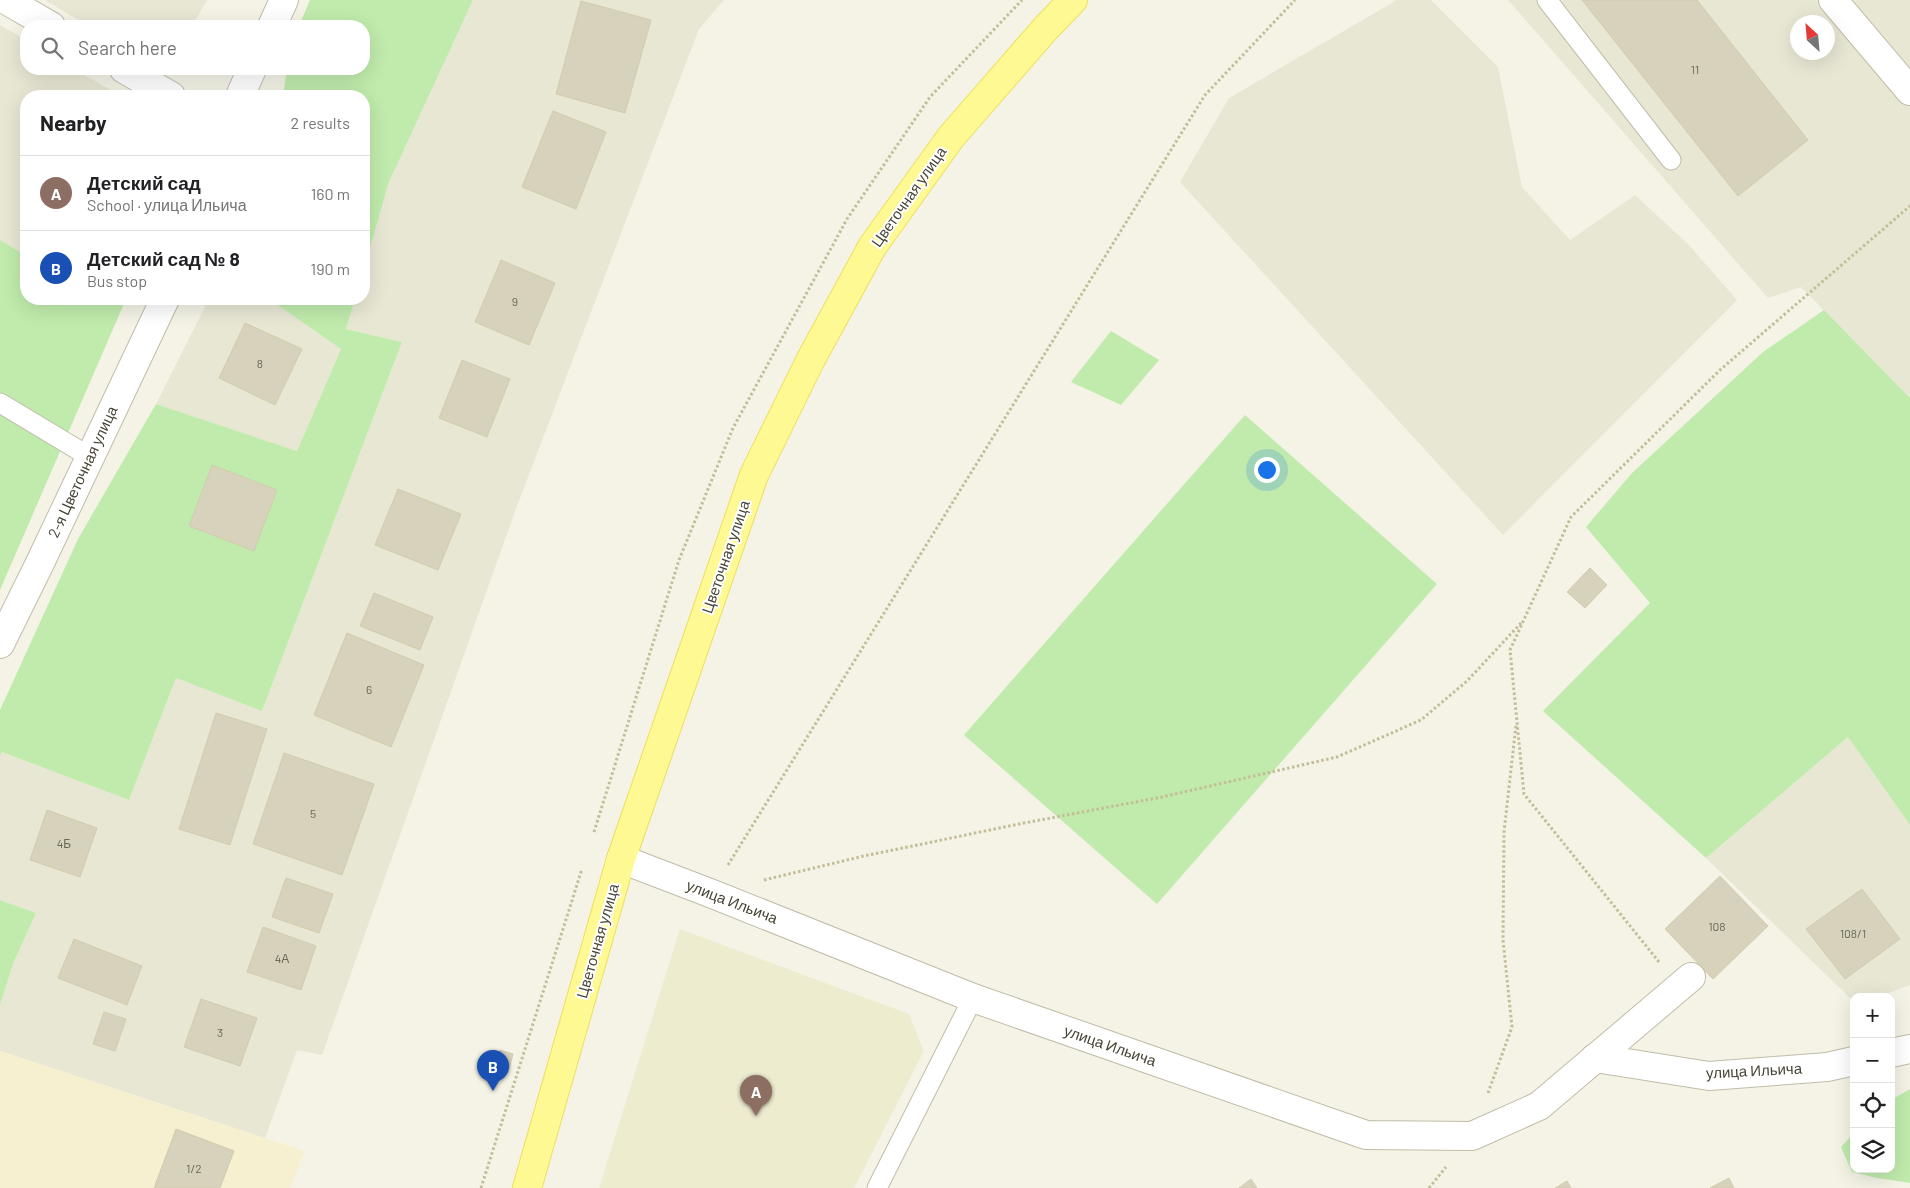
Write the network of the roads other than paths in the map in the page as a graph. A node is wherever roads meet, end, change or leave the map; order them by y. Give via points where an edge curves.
1 (6, 0) edge
2 (284, 0) edge
3 (1073, 0) edge
4 (1547, 0) edge
5 (1833, 0) edge
6 (41, 20) edge
7 (275, 20) edge
8 (134, 75) edge
9 (249, 75) edge
10 (160, 90) edge
11 (243, 90) edge
12 (1910, 91) edge
13 (1671, 160) dead end
14 (162, 305) edge
15 (0, 403) edge
16 (90, 457) junction
17 (0, 644) edge
18 (622, 859) junction
19 (1691, 977) dead end
20 (973, 998) junction
21 (1910, 1049) edge
22 (1895, 1052) edge
23 (1595, 1058) junction
24 (1850, 1062) edge
25 (527, 1188) edge
26 (877, 1188) edge

1 - 6 street
2 - 7 street
3 - 18 main road, Цветочная улица via 951,137 872,247 811,359 754,475
4 - 13 lane
5 - 12 street
8 - 10 street
9 - 11 street
14 - 16 street, 2-я Цветочная улица
15 - 16 lane
16 - 17 street, 2-я Цветочная улица
18 - 20 street, улица Ильича
18 - 25 main road, Цветочная улица
19 - 23 street, улица Ильича
20 - 23 street, улица Ильича via 1366,1135 1472,1136 1539,1106
20 - 26 lane
21 - 22 street
23 - 24 street, улица Ильича via 1709,1076 1827,1067

